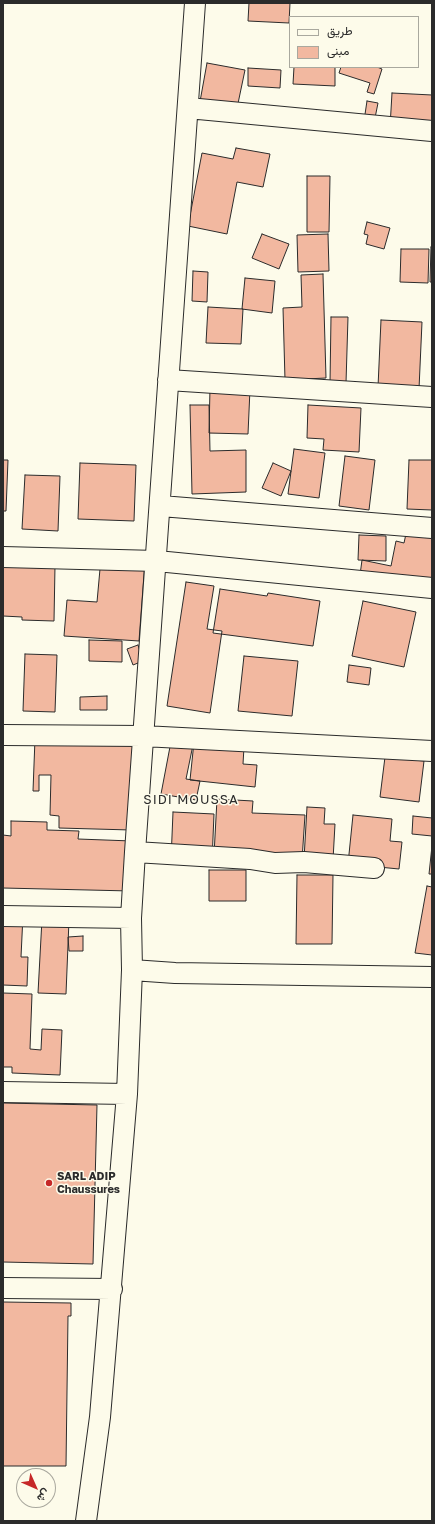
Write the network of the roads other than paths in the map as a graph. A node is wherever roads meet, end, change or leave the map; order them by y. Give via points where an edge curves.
1 (195, 3) edge
2 (188, 108) junction
3 (432, 130) edge
4 (168, 380) junction
5 (432, 397) edge
6 (161, 506) junction
7 (432, 528) edge
8 (3, 557) edge
9 (157, 561) junction
10 (432, 588) edge
11 (3, 735) edge
12 (143, 736) junction
13 (432, 750) edge
14 (135, 852) junction
15 (374, 868) dead end
16 (3, 916) edge
17 (131, 918) junction
18 (132, 970) junction
19 (432, 977) edge
20 (3, 1092) edge
21 (127, 1094) junction
22 (3, 1288) edge
23 (112, 1289) junction
24 (86, 1521) edge

1 - 2 street
2 - 3 street
2 - 4 street
4 - 5 street
4 - 6 street
6 - 7 street
6 - 9 street
8 - 9 street
9 - 10 street
9 - 12 street
11 - 12 street
12 - 13 street
12 - 14 street
14 - 15 street
14 - 17 street
16 - 17 street
17 - 18 street
18 - 19 street via 174,973
18 - 21 street
20 - 21 street
21 - 23 street
22 - 23 street
23 - 24 street via 100,1417

